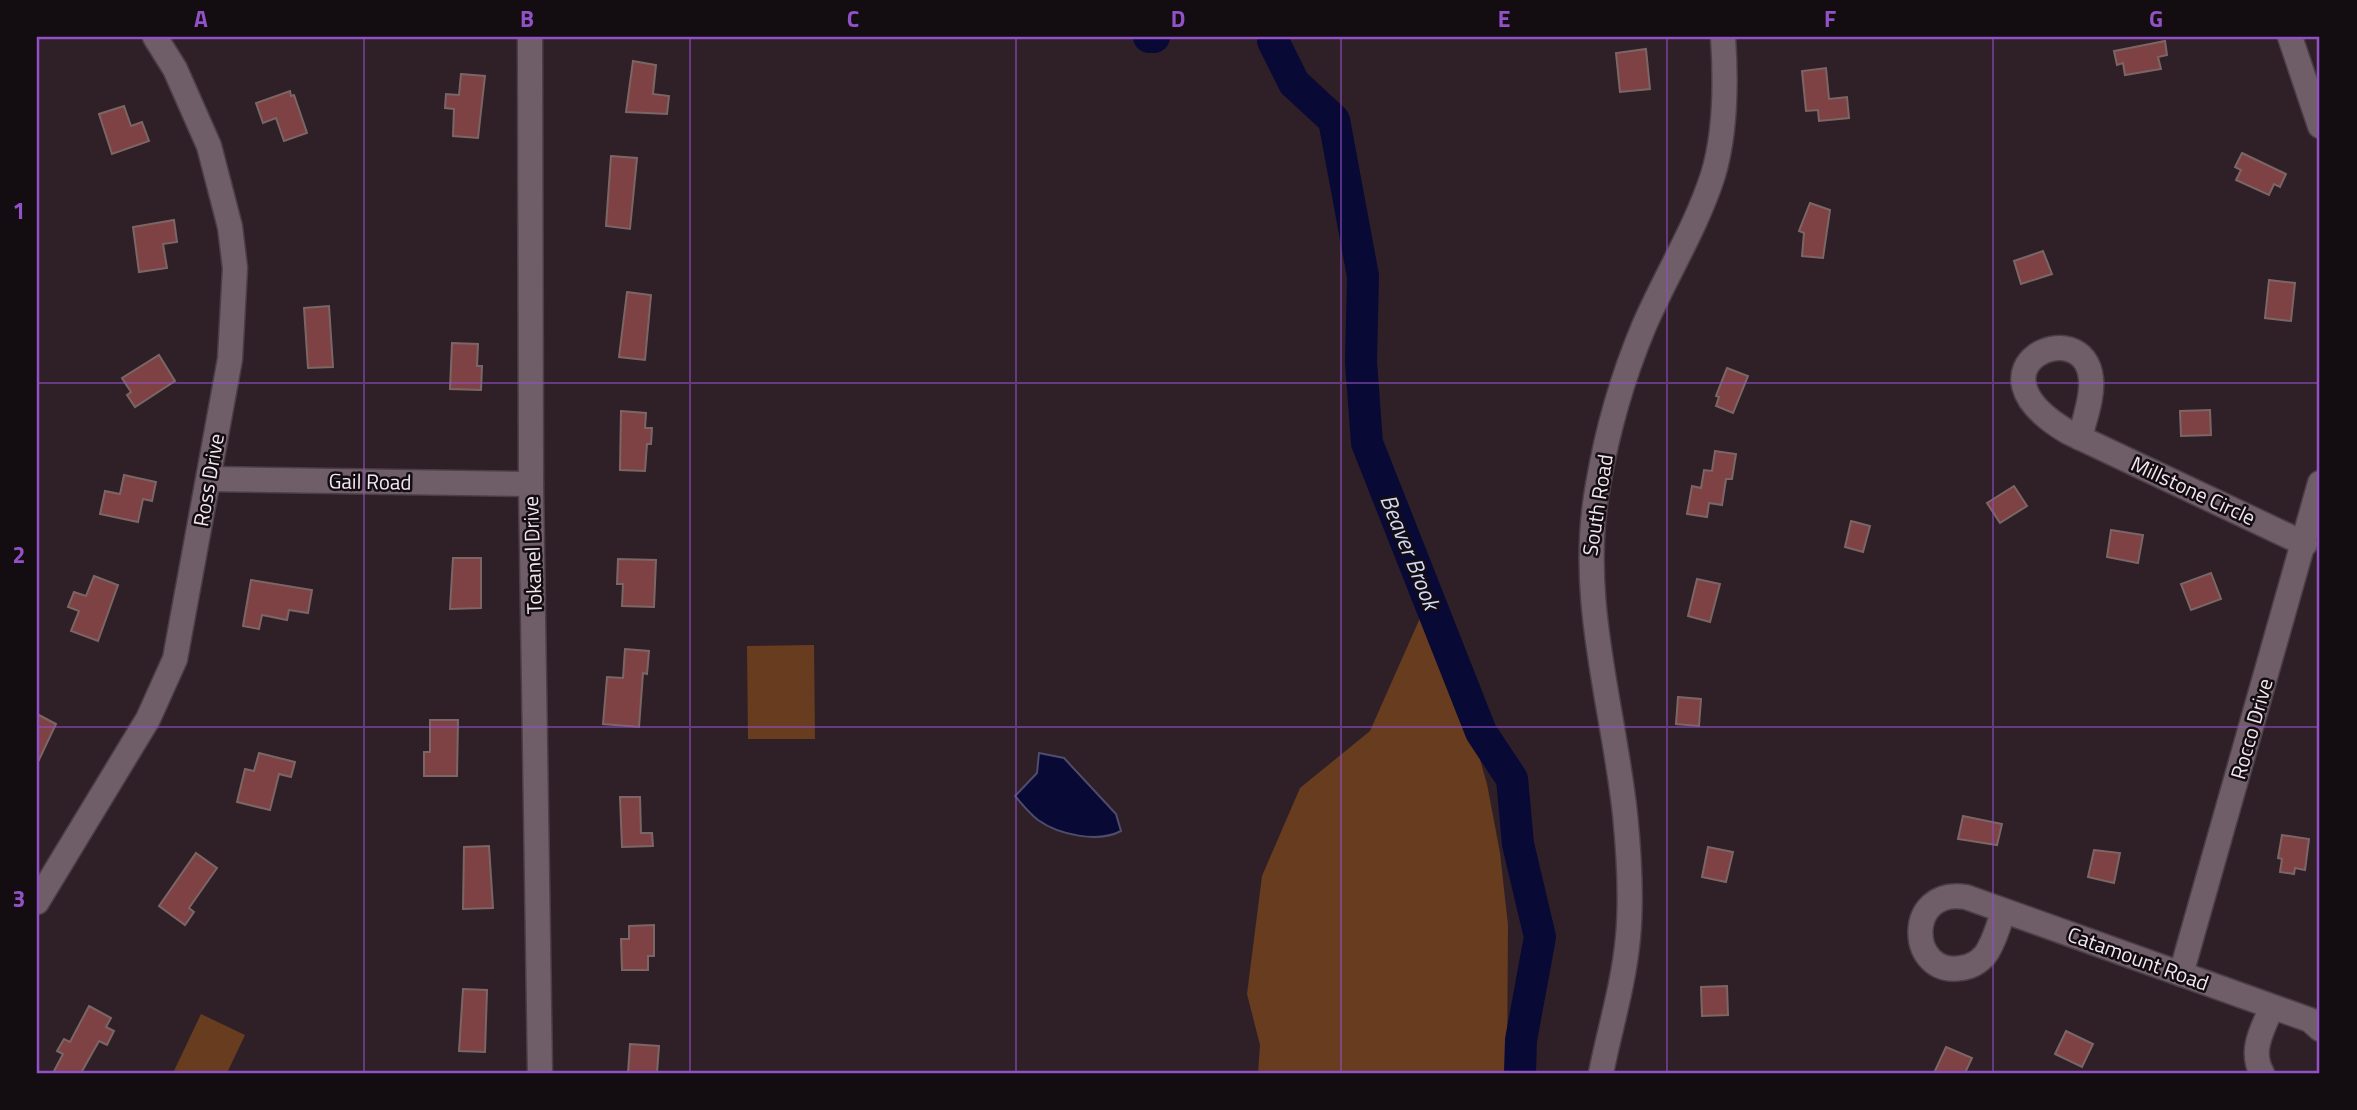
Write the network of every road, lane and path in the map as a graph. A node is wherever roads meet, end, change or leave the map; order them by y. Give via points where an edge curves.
1 (155, 37) edge
2 (530, 37) edge
3 (1723, 37) edge
4 (2290, 37) edge
5 (2320, 126) edge
6 (2080, 438) dead end
7 (209, 479) junction
8 (2320, 483) edge
9 (531, 484) junction
10 (2305, 544) junction
11 (37, 902) edge
12 (2004, 911) dead end
13 (2181, 974) junction
14 (2272, 1007) junction
15 (2320, 1029) edge
16 (540, 1073) edge
17 (1601, 1073) edge
18 (2262, 1073) edge

1 - 7 street, Ross Drive via 175,69 209,146 234,254 230,359
2 - 9 street, Tokanel Drive
3 - 17 street, South Road via 1723,105 1713,173 1630,363 1591,524 1592,607 1625,812 1630,895 1622,977
4 - 5 street
6 - 10 street, Millstone Circle
7 - 9 street, Gail Road
7 - 11 street, Ross Drive via 180,636 167,680
8 - 10 street, Rocco Drive
9 - 16 street, Tokanel Drive
10 - 13 street, Rocco Drive
12 - 13 street, Catamount Road
13 - 14 street, Catamount Road
14 - 15 street, Catamount Road via 2310,1020
14 - 18 street via 2256,1047

